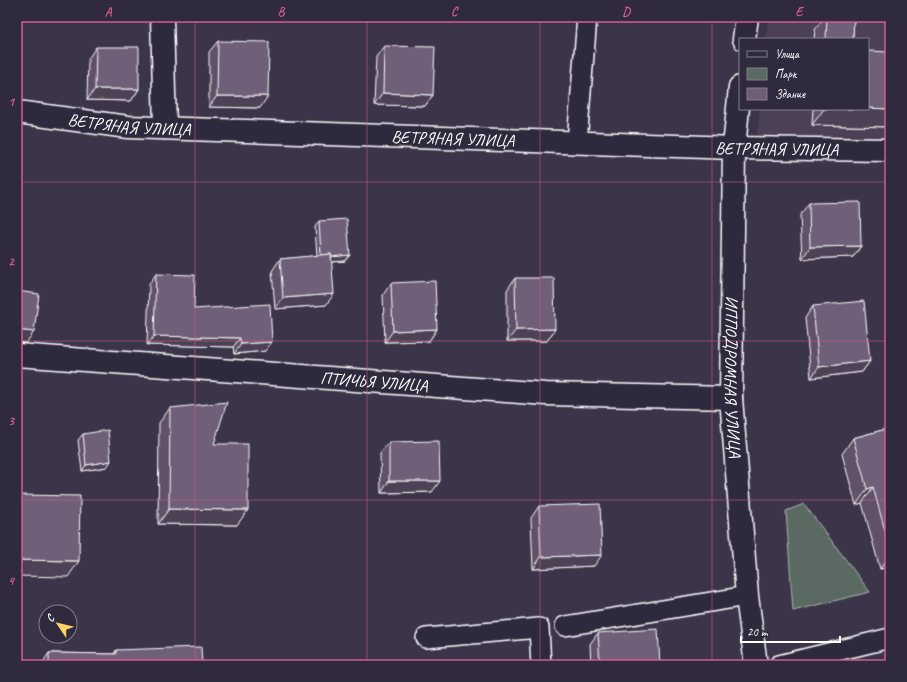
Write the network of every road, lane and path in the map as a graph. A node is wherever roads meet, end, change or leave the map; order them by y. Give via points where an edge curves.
1 (162, 17) edge
2 (587, 17) edge
3 (746, 17) edge
4 (744, 38) edge
5 (739, 97) edge
6 (17, 112) edge
7 (165, 128) junction
8 (577, 142) junction
9 (734, 148) junction
10 (890, 150) edge
11 (17, 354) edge
12 (731, 398) junction
13 (747, 596) junction
14 (565, 626) dead end
15 (426, 638) dead end
16 (890, 638) edge
17 (825, 659) edge
18 (541, 665) edge
19 (756, 665) edge
20 (779, 665) edge

1 - 7 street
2 - 8 lane
3 - 4 street
5 - 9 street, ИППОДРОМНАЯ УЛИЦА
6 - 7 street, ВЕТРЯНАЯ УЛИЦА via 128,127
7 - 8 street, ВЕТРЯНАЯ УЛИЦА
8 - 9 street, ВЕТРЯНАЯ УЛИЦА
9 - 10 street, ВЕТРЯНАЯ УЛИЦА
9 - 12 street, ИППОДРОМНАЯ УЛИЦА
11 - 12 street, ПТИЧЬЯ УЛИЦА via 546,394
12 - 13 street, ИППОДРОМНАЯ УЛИЦА
13 - 14 lane
13 - 19 street, ИППОДРОМНАЯ УЛИЦА
15 - 18 lane via 539,628
16 - 17 lane
17 - 20 lane

